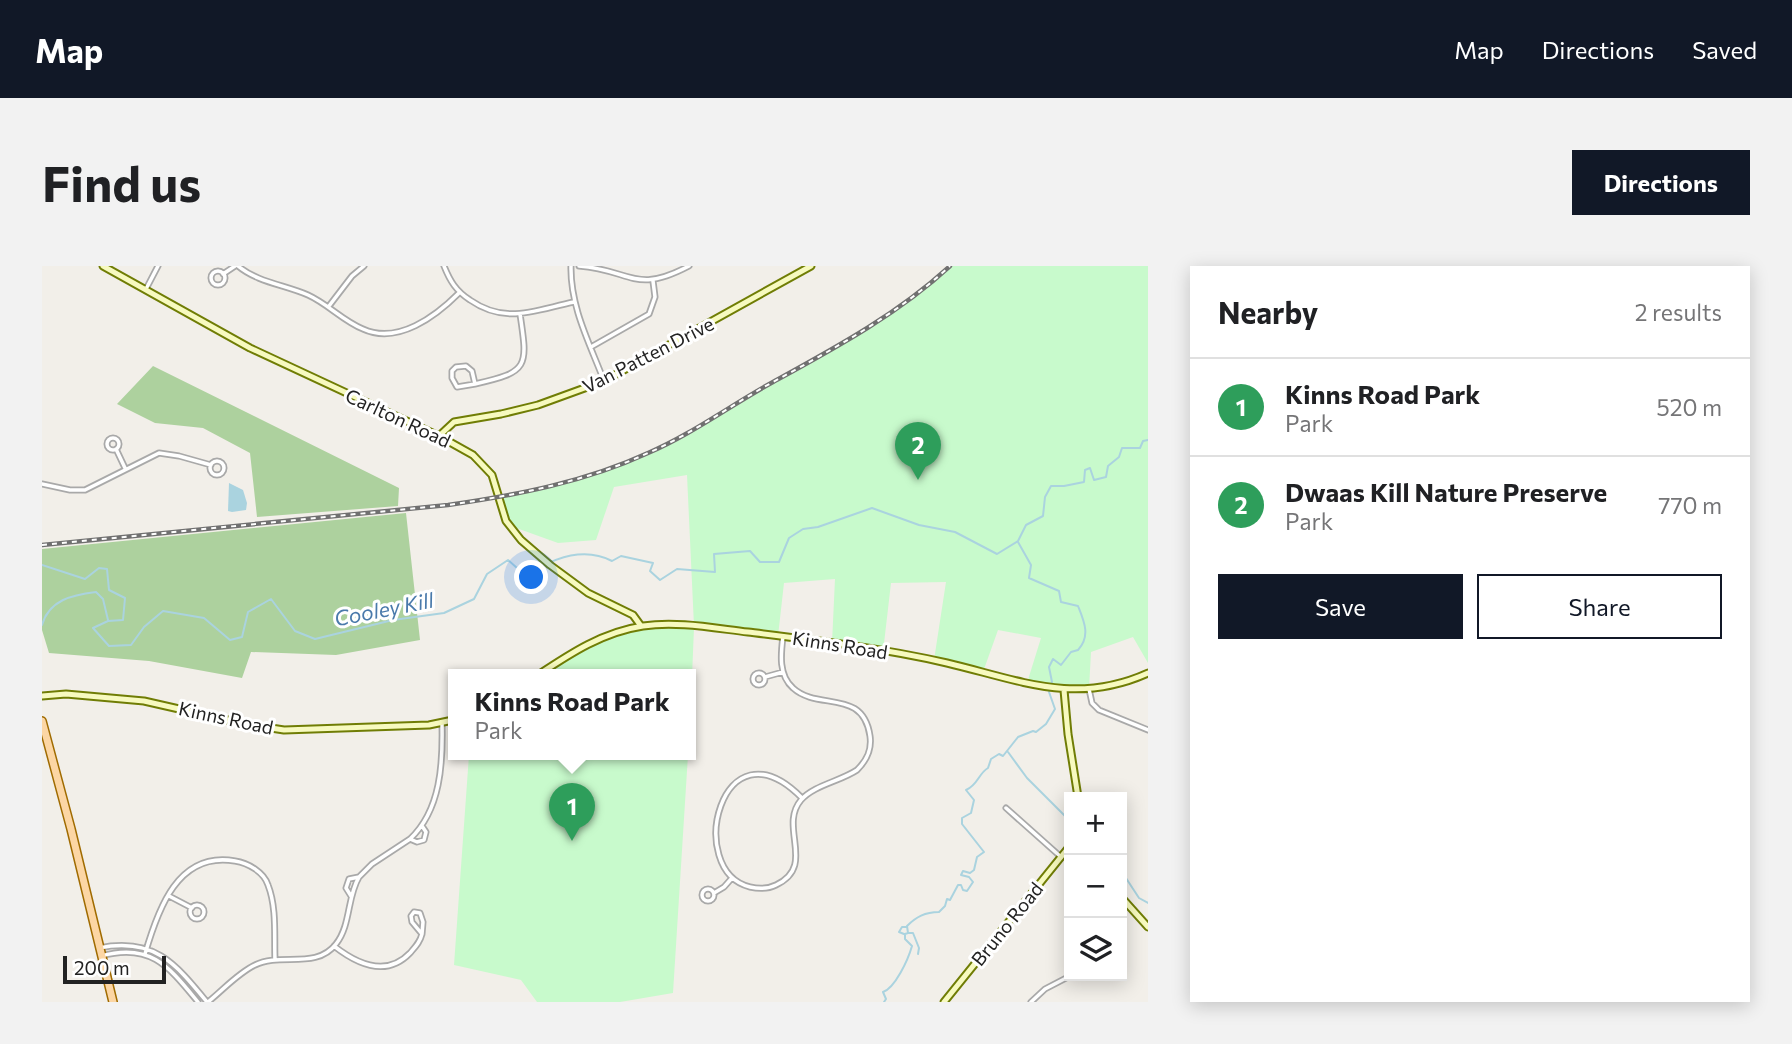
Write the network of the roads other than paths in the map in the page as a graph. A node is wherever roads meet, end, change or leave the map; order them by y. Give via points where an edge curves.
1 (103, 266) edge
2 (158, 266) edge
3 (236, 266) edge
4 (364, 266) edge
5 (444, 266) edge
6 (570, 266) edge
7 (579, 266) edge
8 (689, 266) edge
9 (811, 266) edge
10 (223, 274) dead end
11 (653, 281) junction
12 (146, 289) junction
13 (459, 293) junction
14 (574, 302) junction
15 (329, 306) junction
16 (520, 314) junction
17 (591, 347) junction
18 (604, 381) junction
19 (475, 384) junction
20 (439, 436) junction
21 (116, 449) dead end
22 (211, 465) dead end
23 (125, 468) junction
24 (42, 484) edge
25 (641, 626) junction
26 (783, 636) junction
27 (548, 669) edge
28 (783, 672) junction
29 (1148, 673) edge
30 (765, 677) dead end
31 (1089, 689) junction
32 (1064, 690) junction
33 (42, 696) edge
34 (42, 721) edge
35 (448, 721) edge
36 (442, 723) junction
37 (1148, 730) edge
38 (1077, 792) edge
39 (802, 798) junction
40 (1006, 808) dead end
41 (422, 826) junction
42 (410, 839) junction
43 (1064, 853) edge
44 (1061, 857) junction
45 (359, 877) junction
46 (732, 878) junction
47 (713, 893) dead end
48 (351, 896) junction
49 (169, 897) junction
50 (1127, 907) edge
51 (192, 908) dead end
52 (1148, 927) edge
53 (422, 933) junction
54 (334, 946) junction
55 (146, 951) junction
56 (100, 952) junction
57 (275, 960) junction
58 (1064, 979) edge
59 (113, 1002) edge
60 (198, 1002) edge
61 (208, 1002) edge
62 (944, 1002) edge
63 (1031, 1002) edge

1 - 12 street, Carlton Road
2 - 12 street
3 - 10 street
3 - 15 street
4 - 15 street
5 - 13 street
6 - 14 street
7 - 11 street
8 - 11 street
9 - 18 street, Van Patten Drive
11 - 17 street via 656,298 649,314
12 - 20 street, Carlton Road via 262,354
13 - 15 street via 430,318 392,333 365,330
13 - 16 street via 495,313
14 - 16 street
14 - 17 street
16 - 19 street via 525,346 519,368 508,376
17 - 18 street
18 - 20 street, Van Patten Drive via 538,405 454,422
19 - 19 street via 455,386 453,369 466,366
20 - 25 street, Carlton Road via 488,469 506,521 521,540 588,593 632,615
21 - 23 street
22 - 23 street via 159,453
23 - 24 street via 85,490
25 - 26 street, Kinns Road via 680,625
25 - 27 street, Kinns Road via 586,645
26 - 28 street
26 - 32 street, Kinns Road via 934,660
28 - 30 street
28 - 39 street via 801,694 840,702 858,712 870,733 871,747 857,770
29 - 31 street, Kinns Road
31 - 32 street, Kinns Road
31 - 37 street via 1096,708
32 - 38 street
33 - 36 street, Kinns Road via 144,701 284,730
34 - 56 main road
35 - 36 street, Kinns Road
36 - 41 street via 440,775
39 - 46 street via 792,818 797,860 793,871 764,888
39 - 46 street via 783,780 759,774 747,775 727,790 718,818 718,855
40 - 44 street
41 - 42 street
41 - 42 street via 424,840
42 - 45 street
43 - 44 street, Bruno Road
44 - 62 street, Bruno Road
45 - 48 street
45 - 48 street via 347,883
46 - 47 street
48 - 54 street
49 - 51 street
49 - 55 street
49 - 57 street via 184,874 201,863 225,859 247,864 269,886
50 - 52 street
53 - 53 street via 422,916 414,912 412,922
53 - 54 street via 405,957 378,967 360,964
54 - 57 street via 316,958
55 - 56 street
55 - 56 street via 126,944
55 - 60 street via 166,965
55 - 61 street via 168,959
56 - 59 main road
57 - 61 street via 255,965
58 - 63 street

